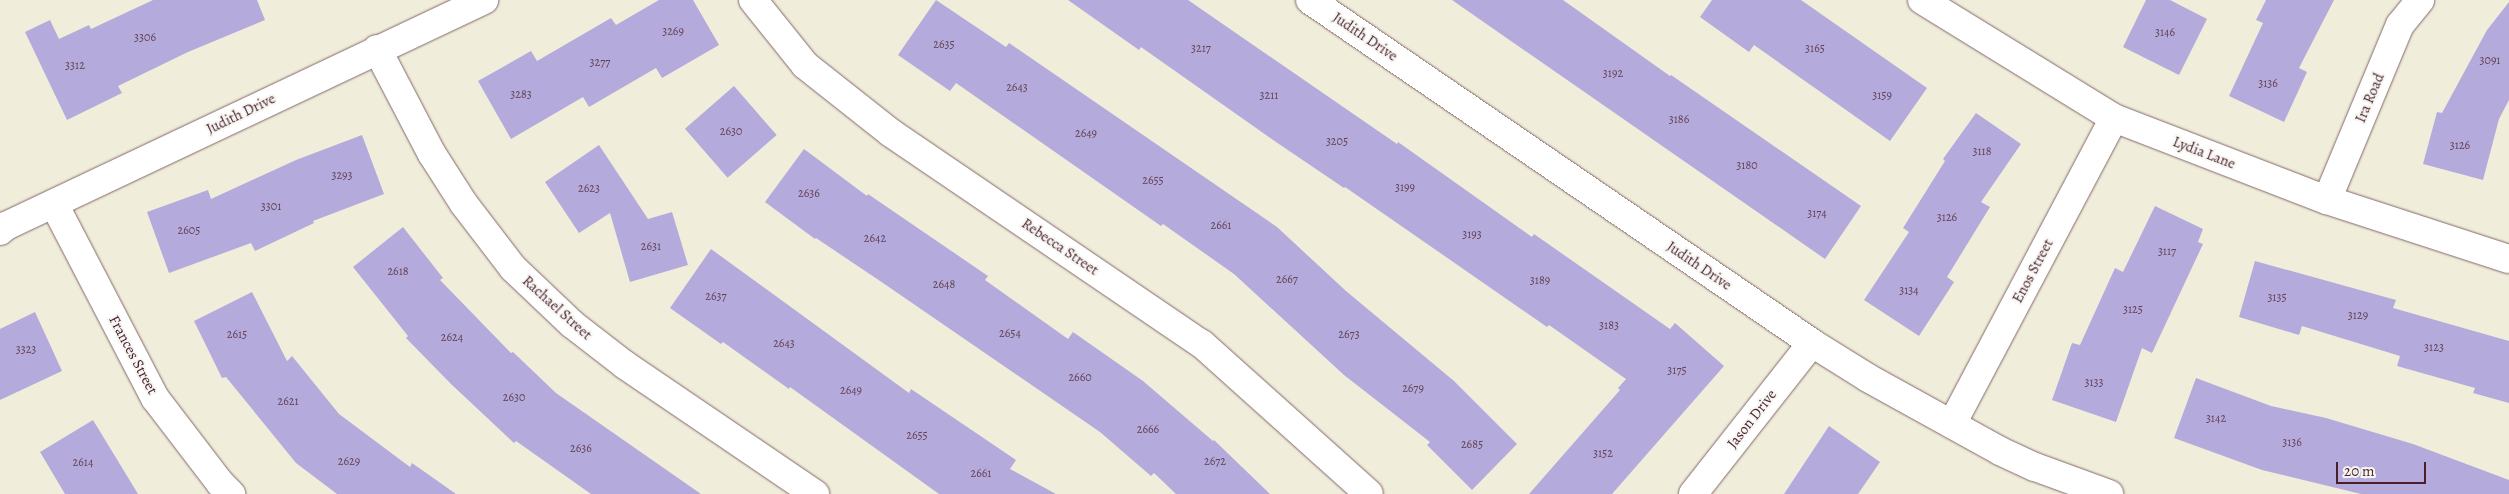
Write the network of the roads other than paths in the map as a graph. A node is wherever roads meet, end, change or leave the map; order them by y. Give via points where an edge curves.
1 (484, 0) edge
2 (753, 0) edge
3 (1310, 0) edge
4 (1922, 0) edge
5 (2420, 0) edge
6 (1952, 8) edge
7 (377, 49) junction
8 (2114, 118) junction
9 (2327, 200) junction
10 (54, 204) junction
11 (2, 223) edge
12 (2509, 258) edge
13 (1812, 343) junction
14 (1952, 424) junction
15 (231, 494) edge
16 (815, 494) edge
17 (1369, 494) edge
18 (1693, 494) edge
19 (2109, 494) edge

1 - 7 street, Judith Drive
2 - 17 street, Rebecca Street via 805,65 891,133 1202,344
3 - 13 street, Judith Drive
4 - 6 street, Lydia Lane
5 - 9 street, Ira Road via 2400,25
6 - 8 street, Lydia Lane
7 - 10 street, Judith Drive
7 - 16 street, Rachael Street via 432,154 464,204 513,268 572,324 625,365
8 - 9 street, Lydia Lane
8 - 14 street, Enos Street
9 - 12 street, Lydia Lane
10 - 11 street, Judith Drive
10 - 15 street, Frances Street via 154,398
13 - 14 street, Judith Drive
13 - 18 street, Jason Drive
14 - 19 street, Judith Drive via 2035,467

